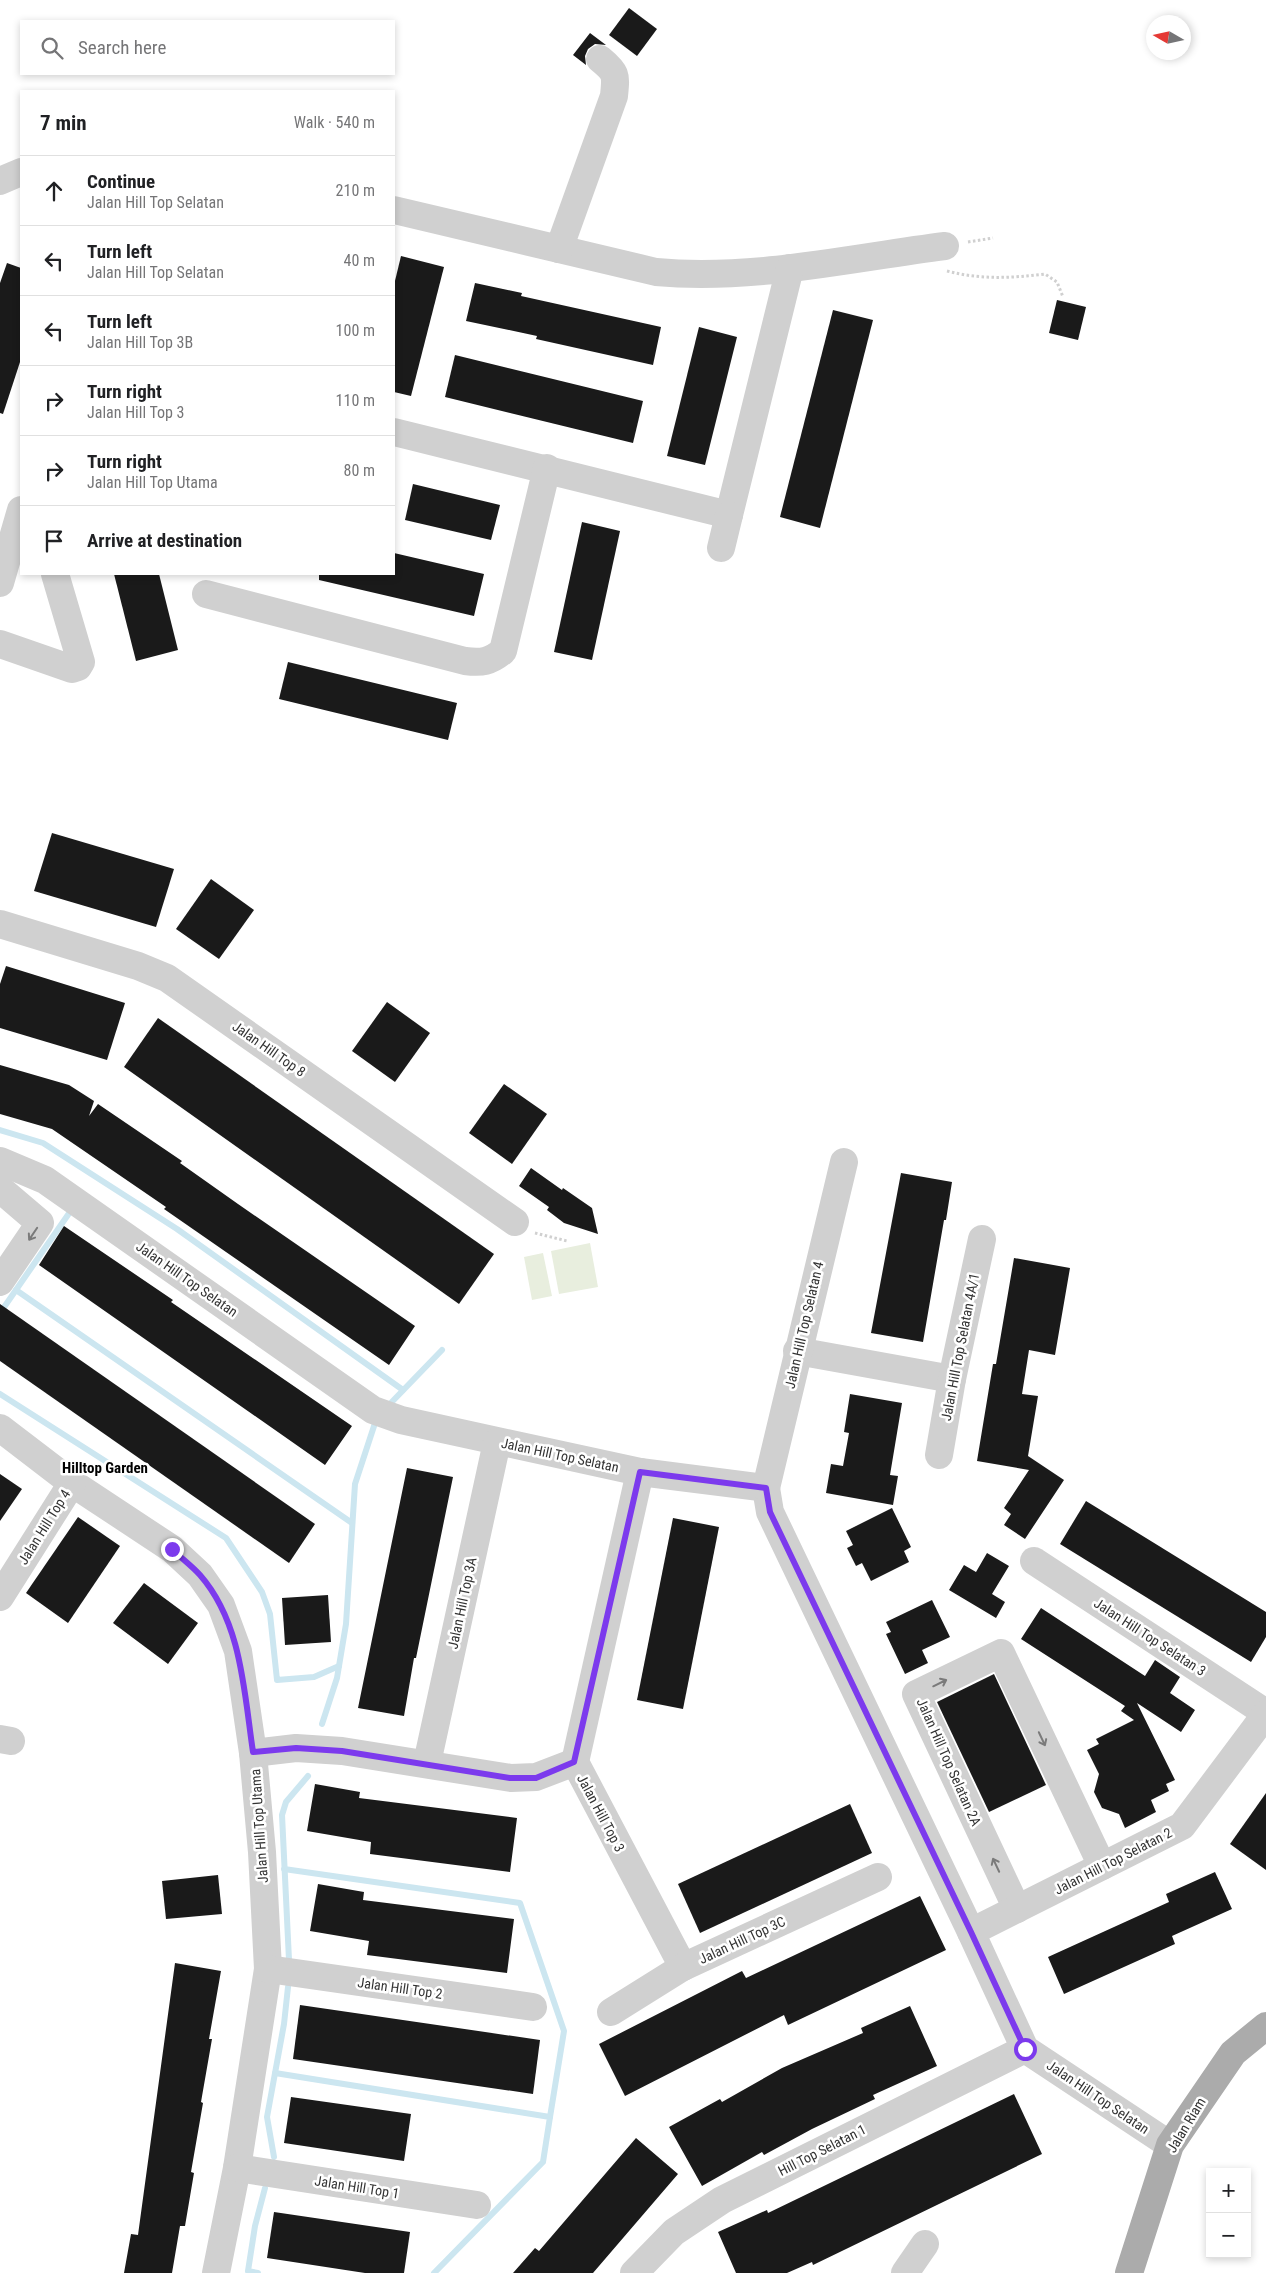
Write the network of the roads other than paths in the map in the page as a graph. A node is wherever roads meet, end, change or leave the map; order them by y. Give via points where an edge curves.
1 (600, 60) dead end
2 (20, 172) edge
3 (0, 181) edge
4 (395, 210) edge
5 (937, 247) road end
6 (559, 249) junction
7 (790, 268) junction
8 (395, 432) edge
9 (546, 468) junction
10 (20, 513) edge
11 (729, 514) junction
12 (721, 548) dead end
13 (55, 575) edge
14 (0, 583) edge
15 (206, 594) dead end
16 (0, 644) edge
17 (0, 924) edge
18 (0, 1161) edge
19 (844, 1162) dead end
20 (0, 1189) edge
21 (515, 1222) road end
22 (982, 1239) dead end
23 (0, 1282) edge
24 (797, 1351) junction
25 (952, 1379) junction
26 (0, 1428) edge
27 (497, 1442) junction
28 (939, 1455) dead end
29 (640, 1472) junction
30 (72, 1483) junction
31 (766, 1488) junction
32 (1034, 1561) dead end
33 (0, 1597) edge
34 (1266, 1713) edge
35 (253, 1752) junction
36 (574, 1762) junction
37 (427, 1764) junction
38 (1102, 1866) junction
39 (878, 1878) dead end
40 (1017, 1909) junction
41 (971, 1932) junction
42 (682, 1967) junction
43 (268, 1969) junction
44 (533, 2007) dead end
45 (611, 2012) dead end
46 (1266, 2026) edge
47 (1025, 2049) junction
48 (1170, 2145) junction
49 (237, 2168) junction
50 (477, 2205) dead end
51 (925, 2244) dead end
52 (216, 2273) edge
53 (634, 2273) edge
54 (906, 2273) edge
55 (1129, 2273) edge

1 - 6 street via 613,69 616,78 614,96
2 - 3 street
4 - 6 street
5 - 7 street
6 - 7 street via 656,272 693,275
7 - 11 street
8 - 9 street
9 - 11 street
9 - 15 street via 503,651 493,660 480,663 465,661
10 - 14 street
11 - 12 street
13 - 16 street via 81,662 78,667 72,669
17 - 21 street, Jalan Hill Top 8 via 138,966 166,978
18 - 27 street, Jalan Hill Top Selatan via 45,1180 373,1410 401,1420
19 - 24 street, Jalan Hill Top Selatan 4
20 -> 23 street via 40,1223
22 - 25 street, Jalan Hill Top Selatan 4A/1
24 - 25 street
24 - 31 street, Jalan Hill Top Selatan 4
25 - 28 street, Jalan Hill Top Selatan 4A/1
26 - 30 street, Jalan Hill Top Utama
27 - 29 street, Jalan Hill Top Selatan
27 - 37 street, Jalan Hill Top 3A
29 - 31 street, Jalan Hill Top Selatan
29 - 36 street
30 - 33 street, Jalan Hill Top 4
30 - 35 street, Jalan Hill Top Utama via 172,1549 200,1575 221,1605 238,1651
31 - 41 street via 770,1512
32 - 34 street, Jalan Hill Top Selatan 3
34 - 38 street, Jalan Hill Top Selatan 2 via 1182,1826
35 - 37 street, Jalan Hill Top 3 via 296,1748 342,1751
35 - 43 street, Jalan Hill Top Utama
36 - 37 street, Jalan Hill Top 3 via 536,1778
36 - 42 street, Jalan Hill Top 3
38 - 40 street, Jalan Hill Top Selatan 2
40 -> 38 street, Jalan Hill Top Selatan 2A via 916,1694 1001,1654
39 - 42 street, Jalan Hill Top 3C
40 - 41 street, Jalan Hill Top Selatan 2
41 - 47 street
42 - 45 street, Jalan Hill Top 3C
43 - 44 street, Jalan Hill Top 2
43 - 49 street, Jalan Hill Top Utama
46 - 48 main road, Jalan Riam via 1233,2053
47 - 48 street, Jalan Hill Top Selatan
47 - 53 street, Hill Top Selatan 1 via 722,2200 674,2232
48 - 55 main road, Jalan Riam
49 - 50 street, Jalan Hill Top 1
49 - 52 street, Jalan Hill Top Utama
51 - 54 street

